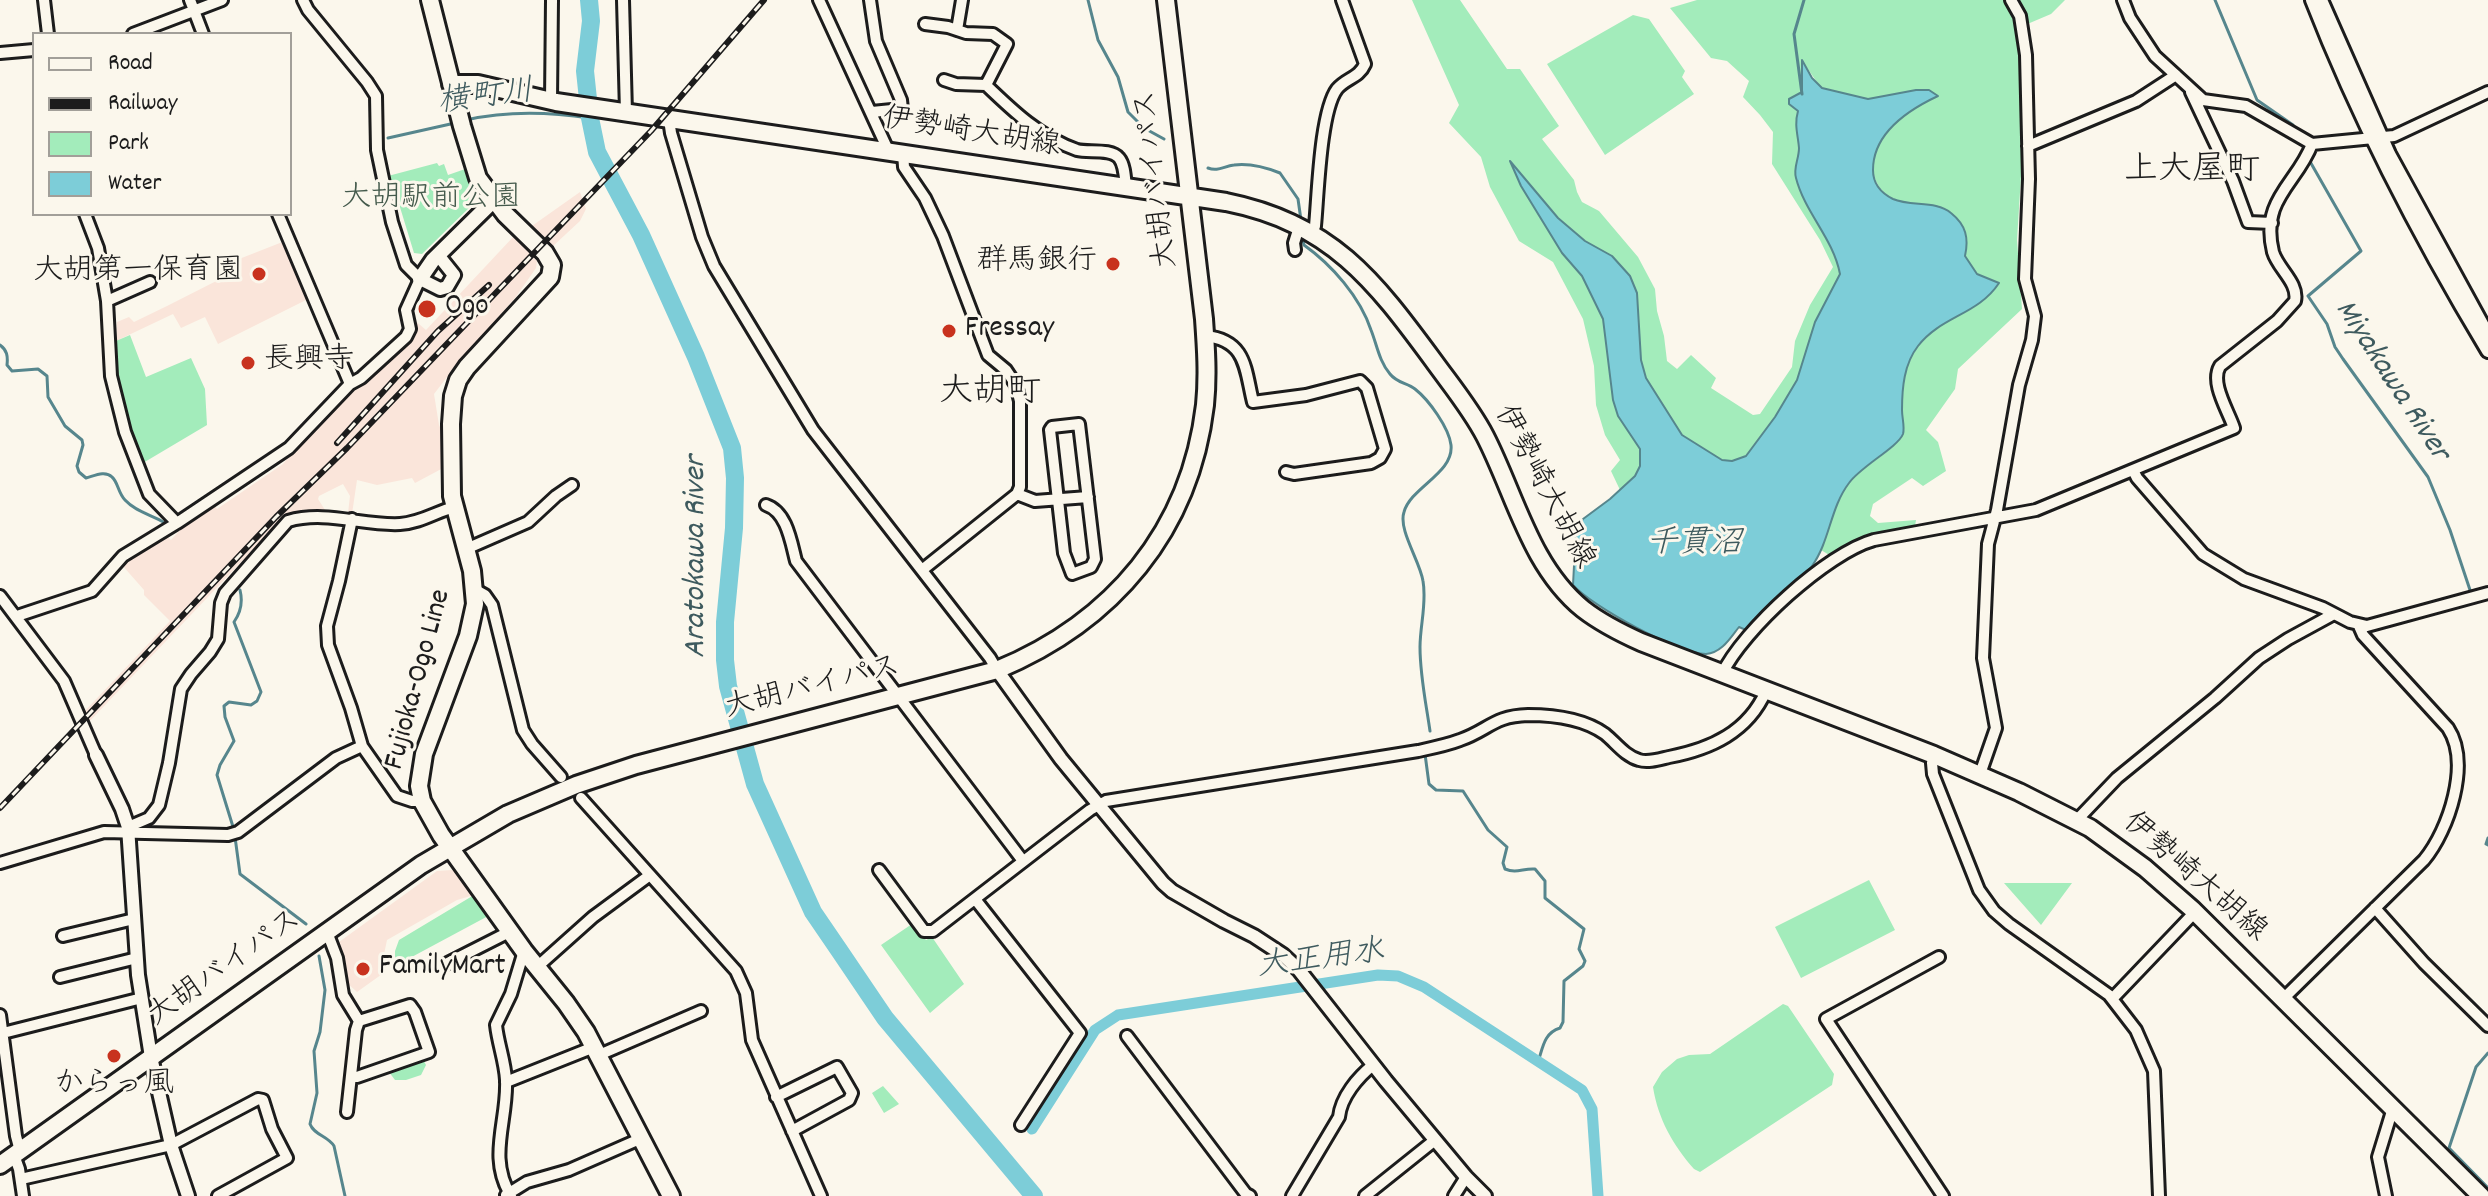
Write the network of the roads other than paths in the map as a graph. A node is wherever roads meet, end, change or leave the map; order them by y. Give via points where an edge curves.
1 (44, 0) edge
2 (190, 0) edge
3 (222, 0) edge
4 (303, 0) edge
5 (430, 0) edge
6 (552, 0) edge
7 (623, 0) edge
8 (819, 0) edge
9 (870, 0) edge
10 (962, 0) edge
11 (1166, 0) edge
12 (1342, 0) edge
13 (2011, 0) edge
14 (2123, 0) edge
15 (2312, 0) edge
16 (2321, 0) edge
17 (194, 12) junction
18 (925, 24) dead end
19 (957, 30) junction
20 (48, 32) edge
21 (139, 32) edge
22 (202, 32) edge
23 (32, 50) edge
24 (0, 53) edge
25 (2176, 75) junction
26 (944, 80) dead end
27 (451, 84) junction
28 (986, 85) junction
29 (2189, 87) junction
30 (2488, 92) edge
31 (554, 102) junction
32 (624, 112) junction
33 (872, 112) junction
34 (669, 119) junction
35 (2376, 138) junction
36 (2312, 144) junction
37 (2028, 146) junction
38 (896, 151) junction
39 (1126, 188) junction
40 (1190, 196) junction
41 (493, 201) junction
42 (86, 216) edge
43 (279, 216) edge
44 (2272, 223) junction
45 (1306, 230) junction
46 (1295, 250) dead end
47 (438, 255) junction
48 (420, 279) junction
49 (150, 282) dead end
50 (107, 301) junction
51 (2488, 335) edge
52 (1205, 336) junction
53 (2488, 351) edge
54 (350, 384) junction
55 (2133, 470) junction
56 (1286, 472) dead end
57 (572, 485) dead end
58 (1017, 494) junction
59 (1088, 497) junction
60 (1058, 500) junction
61 (766, 505) dead end
62 (454, 507) junction
63 (352, 519) junction
64 (1994, 519) junction
65 (177, 523) junction
66 (466, 549) junction
67 (922, 570) junction
68 (476, 590) junction
69 (2488, 593) edge
70 (0, 596) edge
71 (2332, 615) junction
72 (17, 616) junction
73 (2359, 626) junction
74 (997, 670) junction
75 (1722, 674) junction
76 (1766, 691) junction
77 (898, 697) junction
78 (362, 746) junction
79 (96, 755) joint
80 (1934, 755) junction
81 (1980, 774) junction
82 (561, 777) dead end
83 (581, 798) dead end
84 (422, 801) junction
85 (1098, 805) junction
86 (2076, 821) junction
87 (128, 829) junction
88 (449, 847) junction
89 (1023, 861) junction
90 (0, 863) edge
91 (879, 870) dead end
92 (650, 875) junction
93 (975, 899) junction
94 (2375, 908) junction
95 (2195, 912) junction
96 (134, 919) junction
97 (511, 931) junction
98 (327, 932) junction
99 (63, 936) dead end
100 (524, 951) junction
101 (1939, 957) dead end
102 (137, 958) junction
103 (440, 967) dead end
104 (537, 967) junction
105 (60, 977) dead end
106 (142, 998) junction
107 (2112, 999) junction
108 (2283, 999) junction
109 (701, 1011) dead end
110 (0, 1015) edge
111 (359, 1021) junction
112 (2488, 1026) edge
113 (3, 1033) junction
114 (1127, 1036) dead end
115 (596, 1051) junction
116 (151, 1057) junction
117 (1373, 1065) junction
118 (351, 1077) junction
119 (506, 1082) junction
120 (776, 1097) junction
121 (2393, 1108) junction
122 (347, 1112) dead end
123 (1021, 1125) dead end
124 (792, 1131) junction
125 (642, 1138) junction
126 (1435, 1140) junction
127 (171, 1145) junction
128 (11, 1157) edge
129 (1466, 1177) junction
130 (21, 1179) junction
131 (508, 1195) edge
132 (23, 1196) edge
133 (188, 1196) edge
134 (218, 1196) edge
135 (671, 1196) edge
136 (821, 1196) edge
137 (1250, 1196) edge
138 (1292, 1196) edge
139 (1365, 1196) edge
140 (1454, 1196) edge
141 (1485, 1196) edge
142 (1943, 1196) edge
143 (2159, 1196) edge
144 (2386, 1196) edge
145 (2481, 1196) edge

1 - 20 street
2 - 17 street
3 - 17 street
4 - 48 street via 376,96 377,150 392,222 406,265
5 - 27 main road
6 - 31 street
7 - 32 street
8 - 33 street
9 - 33 street via 876,41 902,109
10 - 19 street
11 - 40 main road, 大胡バイパス
12 - 45 street via 1365,64 1337,89 1330,107 1315,226
13 - 37 street via 2020,16 2026,55
14 - 25 street via 2155,56
15 - 35 street
16 - 35 street
17 - 21 street
17 - 22 street
18 - 19 street
19 - 28 street via 993,34 1007,44
23 - 24 street
25 - 29 street
25 - 37 street via 2136,101
26 - 28 street
27 - 31 main road, 伊勢崎大胡線 via 478,84
27 - 41 main road, Fujioka-Ogo Line via 478,178
28 - 39 street via 1022,119 1053,138 1081,151 1115,155 1121,160
29 - 36 street via 2203,100 2246,106
29 - 44 street via 2248,222
30 - 35 street via 2394,136
31 - 32 main road, 伊勢崎大胡線
32 - 34 main road, 伊勢崎大胡線
33 - 38 street
34 - 38 main road, 伊勢崎大胡線
34 - 67 street via 714,266 813,430
35 - 36 street
35 - 51 street
35 - 53 street via 2411,218
36 - 44 street via 2280,193
37 - 64 street via 2025,279 2035,316
38 - 39 main road, 伊勢崎大胡線
38 - 58 street via 943,236 988,355 1016,385
39 - 40 main road, 伊勢崎大胡線
40 - 45 main road, 伊勢崎大胡線 via 1247,207
40 - 52 main road, 大胡バイパス
41 - 47 main road
41 - 62 main road, Fujioka-Ogo Line via 545,253 552,271 458,380 451,413
42 - 50 street via 98,248
43 - 54 street
44 - 55 street via 2273,252 2297,296 2291,308 2217,372 2234,428
45 - 46 street via 1294,243
45 - 75 main road, 伊勢崎大胡線 via 1370,279 1467,407 1541,557 1568,595 1614,629
47 - 48 main road
47 - 48 street via 453,271 452,282 440,289
48 - 54 street via 406,310 406,337
49 - 50 street
50 - 65 street via 111,380 125,432 149,494
52 - 56 street via 1220,338 1241,355 1253,402 1360,381 1367,388 1385,449 1380,458
52 - 74 main road, 大胡バイパス via 1206,396 1199,440 1163,533 1132,576 1087,620
54 - 65 street via 286,450
55 - 64 street via 2036,510
55 - 71 street via 2203,554 2244,579
57 - 66 street via 528,522
58 - 60 street via 1035,501
58 - 67 street
59 - 60 street
59 - 60 street via 1094,563 1072,574
59 - 60 street via 1079,424 1050,430
61 - 77 street via 781,517 796,561
62 - 63 street via 401,524
62 - 66 main road, Fujioka-Ogo Line
63 - 78 street via 326,631
63 - 87 street via 288,521 229,587 221,603 218,639 181,689 159,805 149,818
64 - 75 street via 1874,540 1848,551 1770,612
64 - 81 street via 1988,544 1983,658 1995,732
65 - 72 street via 123,556 92,591
66 - 68 main road, Fujioka-Ogo Line
67 - 74 street
68 - 82 street via 492,605 523,730
68 - 84 main road, Fujioka-Ogo Line via 468,636 424,754
69 - 73 street
70 - 72 street
71 - 73 street
71 - 86 street via 2259,658 2117,778
72 - 79 street via 64,681
73 - 94 street via 2448,728 2459,760 2436,845
74 - 77 main road, 大胡バイパス
74 - 85 street
75 - 76 main road, 伊勢崎大胡線
76 - 80 main road, 伊勢崎大胡線
76 - 85 street via 1749,718 1726,739 1646,762 1585,724 1527,715 1499,719 1461,740 1418,751
77 - 88 main road, 大胡バイパス via 624,769 508,814
77 - 89 street
78 - 84 street via 397,796
78 - 87 street via 336,758 233,833
79 - 87 street
80 - 81 main road, 伊勢崎大胡線
80 - 107 street via 1933,774 1979,890 1994,911
81 - 86 main road, 伊勢崎大胡線
83 - 92 street
84 - 88 main road, Fujioka-Ogo Line
85 - 89 street
85 - 117 street via 1172,891 1283,955 1307,978
86 - 95 main road, 伊勢崎大胡線 via 2145,868
87 - 90 street
87 - 96 street
88 - 97 main road, Fujioka-Ogo Line
88 - 98 main road, 大胡バイパス
89 - 93 street
91 - 93 street via 924,931 933,931
92 - 104 street
92 - 120 street via 740,978 752,1040
93 - 123 street via 1080,1033
94 - 108 street
94 - 112 street
95 - 107 street
95 - 108 main road, 伊勢崎大胡線
96 - 99 street
96 - 102 street
97 - 100 main road, Fujioka-Ogo Line
97 - 103 street
98 - 111 street via 343,995
98 - 116 main road, 大胡バイパス
100 - 104 main road, Fujioka-Ogo Line
100 - 119 street via 496,1025
101 - 142 street via 1826,1019
102 - 105 street
102 - 106 street
104 - 115 main road, Fujioka-Ogo Line
106 - 113 street
106 - 116 street
107 - 143 street via 2136,1030 2154,1071
108 - 121 main road, 伊勢崎大胡線
109 - 115 street
110 - 113 street
111 - 118 street
111 - 118 street via 410,1005 429,1052
113 - 128 street via 16,1136
114 - 137 street
115 - 119 street
115 - 125 main road, Fujioka-Ogo Line
116 - 127 street
116 - 128 main road, 大胡バイパス
117 - 126 street
117 - 138 street via 1340,1104 1339,1117
118 - 122 street
119 - 131 street via 499,1168
120 - 124 street
120 - 124 street via 837,1067 852,1093 849,1100
121 - 144 street via 2378,1157
121 - 145 main road, 伊勢崎大胡線
124 - 136 street
125 - 131 street via 527,1182
125 - 135 main road, Fujioka-Ogo Line
126 - 129 street
126 - 139 street
127 - 130 street
127 - 133 street
127 - 134 street via 263,1100 287,1158
128 - 130 street
129 - 140 street
129 - 141 street
130 - 132 street

